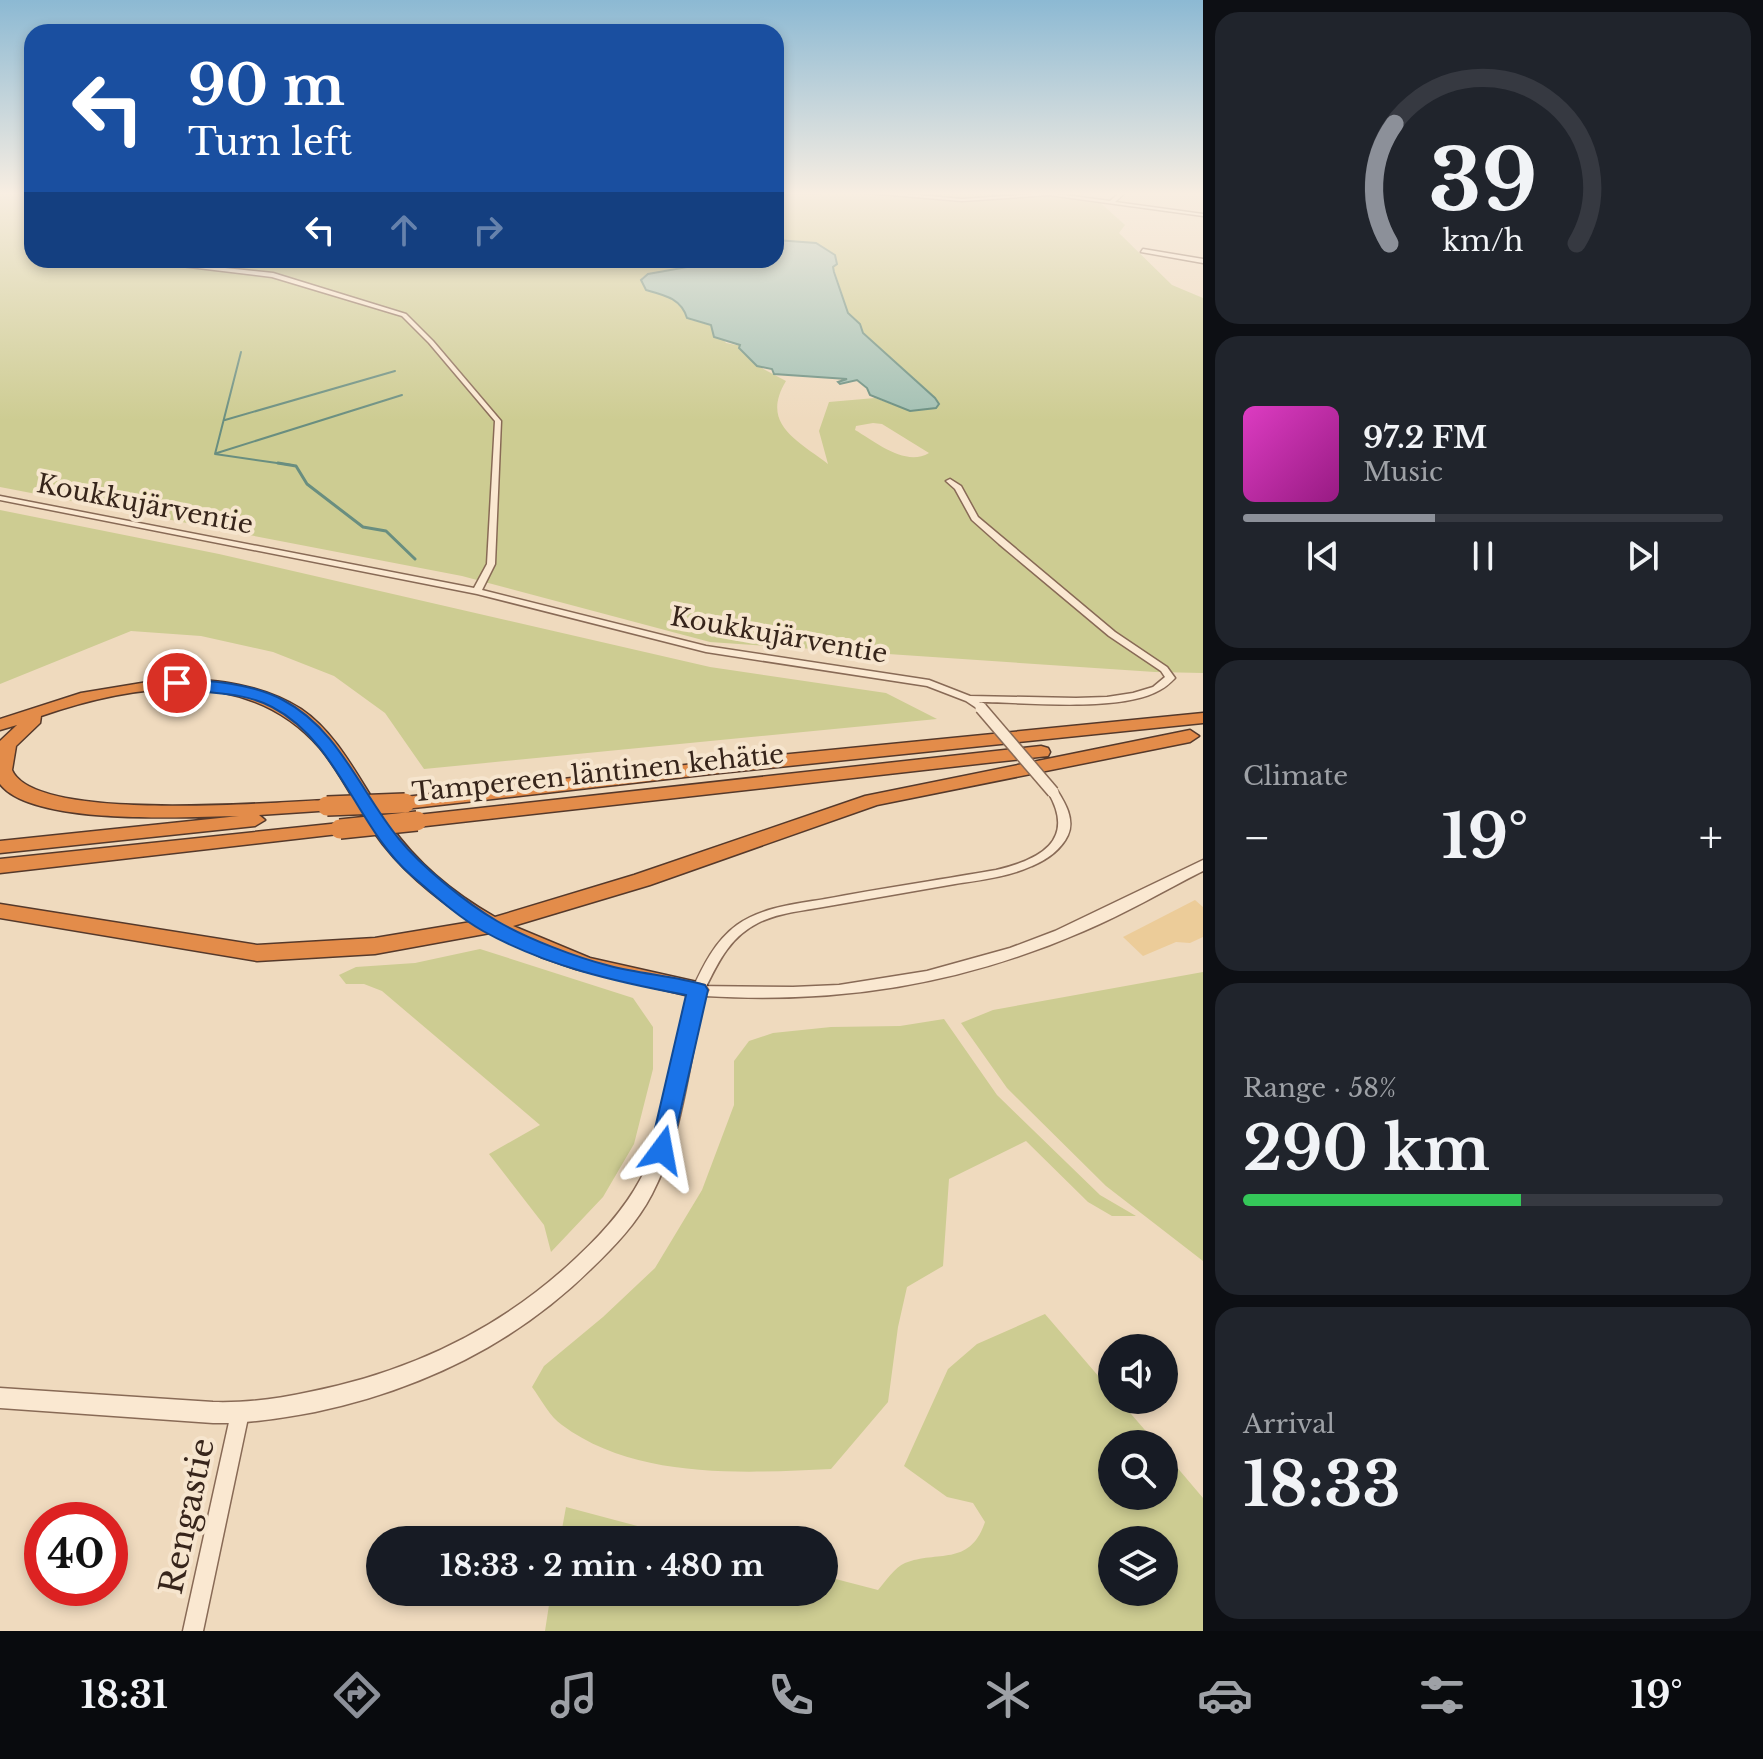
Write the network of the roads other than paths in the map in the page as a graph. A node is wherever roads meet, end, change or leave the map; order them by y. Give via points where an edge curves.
1 (209, 268) edge
2 (950, 481) dead end
3 (0, 498) edge
4 (477, 591) junction
5 (969, 699) junction
6 (58, 704) junction
7 (1203, 718) edge
8 (0, 725) edge
9 (1197, 736) edge
10 (332, 816) junction
11 (0, 847) edge
12 (1203, 865) edge
13 (0, 866) edge
14 (0, 911) edge
15 (489, 926) junction
16 (698, 990) junction
17 (0, 1398) edge
18 (240, 1413) junction
19 (193, 1631) edge

1 - 4 street via 273,275 390,309 412,321 498,421 491,564
2 - 5 street via 975,518 1170,678 1153,692 1108,699
3 - 4 street, Koukkujärventie
4 - 5 street, Koukkujärventie via 706,649 929,683
5 - 16 street, Koukkujärventie, bridge via 1064,808 1068,823 1057,843 1040,858 986,875 745,923 713,955
6 - 8 highway
6 - 10 highway via 16,734 2,753 5,777 18,792 60,805 104,809
6 - 15 highway via 177,683 237,690 277,703 326,744 392,843 416,869
7 - 10 highway, Tampereen läntinen kehätie, bridge via 720,767
9 - 10 highway, Tampereen läntinen kehätie, bridge via 417,821
9 - 15 highway via 872,800 642,880
10 - 11 highway, Tampereen läntinen kehätie
10 - 13 highway, Tampereen läntinen kehätie
12 - 16 street via 1064,934 967,968 866,990 808,995
14 - 15 highway via 257,953 375,946
15 - 16 highway via 575,963
16 - 18 street via 662,1150 646,1189 571,1279 502,1332 412,1375 368,1390
17 - 18 street
18 - 19 street, Rengastie

